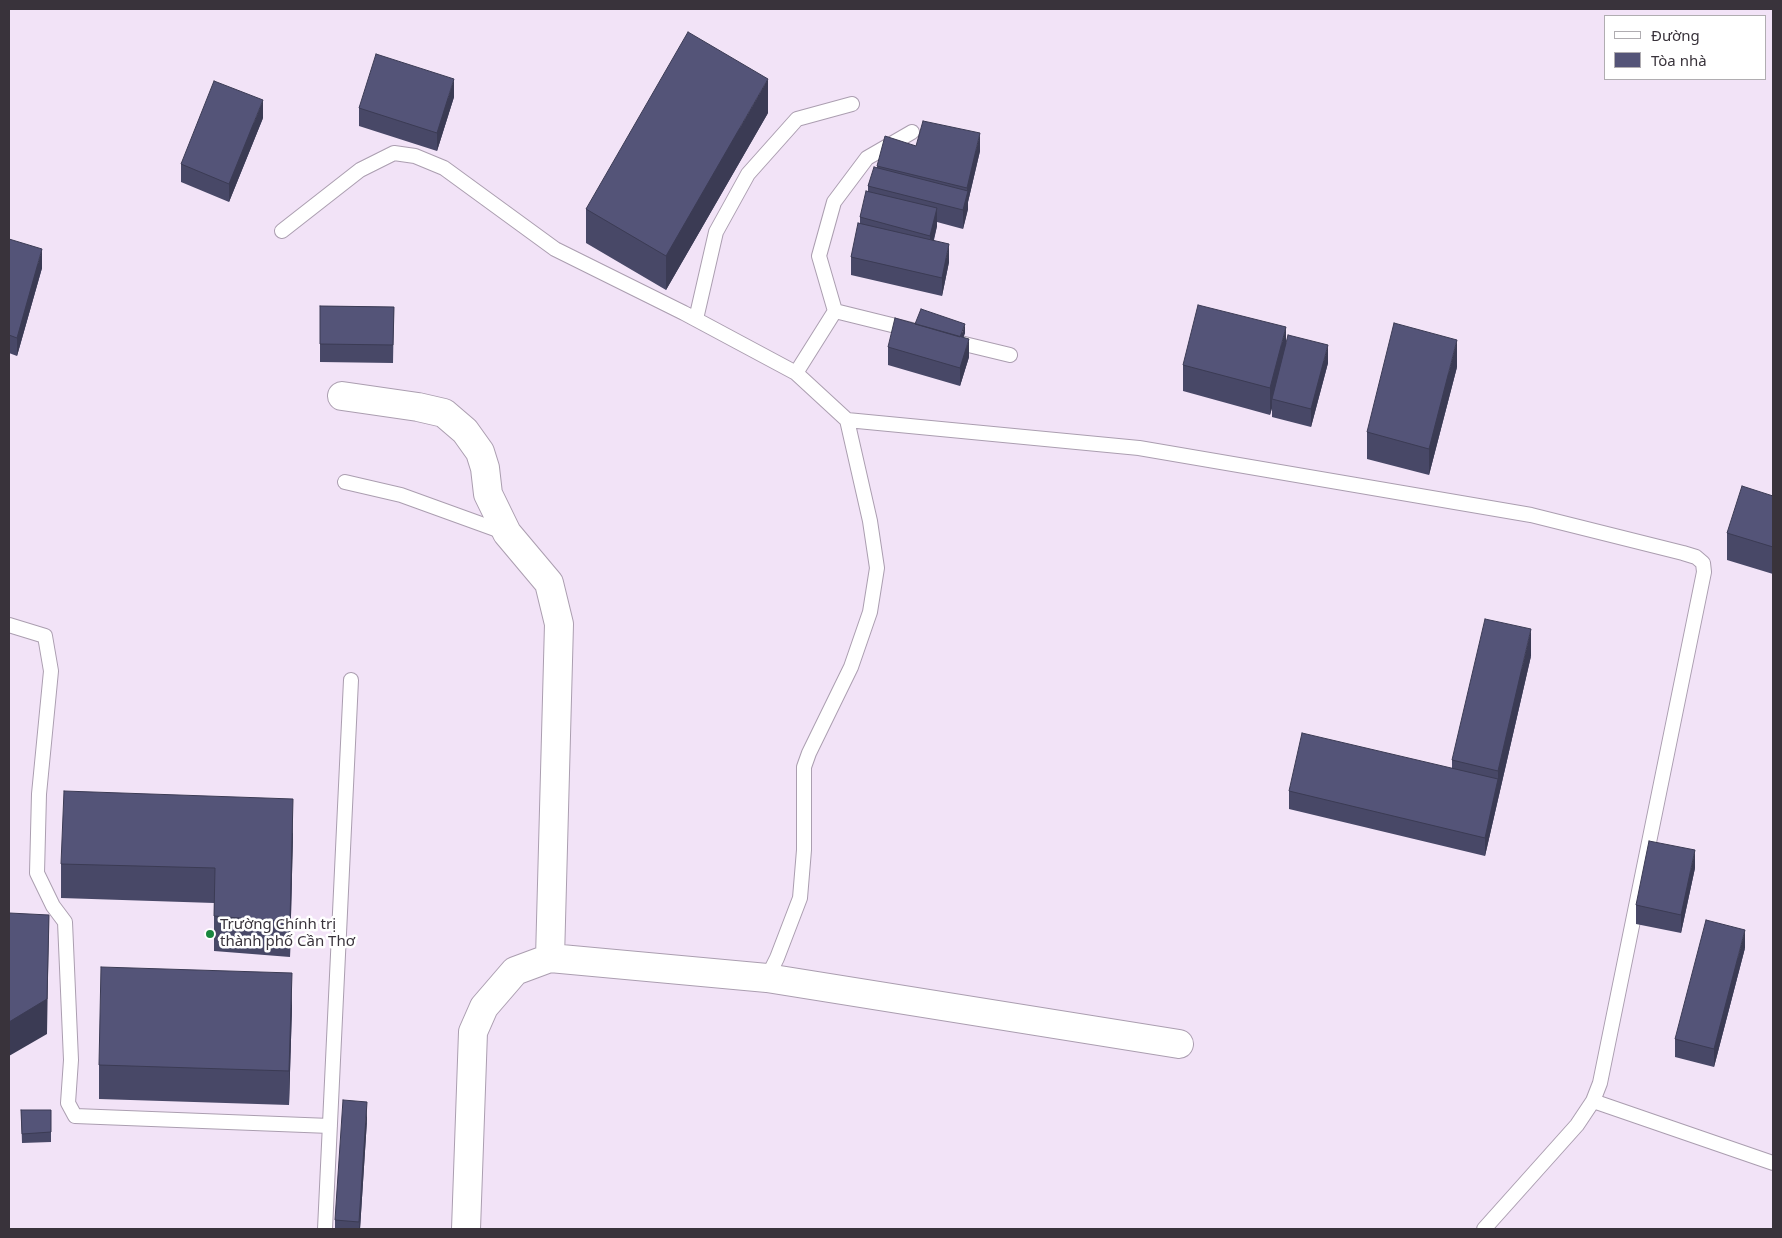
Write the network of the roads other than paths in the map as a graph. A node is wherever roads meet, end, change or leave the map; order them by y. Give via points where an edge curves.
1 (852, 104) dead end
2 (912, 132) dead end
3 (282, 231) dead end
4 (835, 311) junction
5 (696, 319) junction
6 (1010, 355) dead end
7 (796, 373) junction
8 (342, 396) dead end
9 (847, 420) junction
10 (345, 482) dead end
11 (507, 533) junction
12 (9, 625) edge
13 (351, 680) dead end
14 (550, 958) junction
15 (767, 978) junction
16 (1179, 1044) dead end
17 (1593, 1101) junction
18 (330, 1126) junction
19 (1773, 1163) edge
20 (325, 1229) edge
21 (466, 1229) edge
22 (1484, 1229) edge

1 - 5 lane via 796,119 748,174 716,232
2 - 4 lane via 867,158 834,202 819,256
3 - 5 lane via 360,170 394,152 414,156 444,168 555,249
4 - 6 lane
4 - 7 lane
5 - 7 lane
7 - 9 lane
8 - 11 street via 444,413 465,431 480,452 488,494
9 - 15 lane via 870,521 876,568 870,612 850,667 804,767 804,850 800,898
9 - 17 lane via 1158,451 1531,515 1683,553 1703,563 1704,572 1600,1083
10 - 11 lane via 400,495
11 - 14 street via 550,583 559,624
12 - 18 lane via 45,636 51,671 39,794 37,873 64,922 71,1060 68,1103 75,1116
13 - 18 lane
14 - 15 street
14 - 21 street via 515,971 484,1007 473,1032
15 - 16 street
17 - 19 lane
17 - 22 lane via 1577,1125
18 - 20 lane

